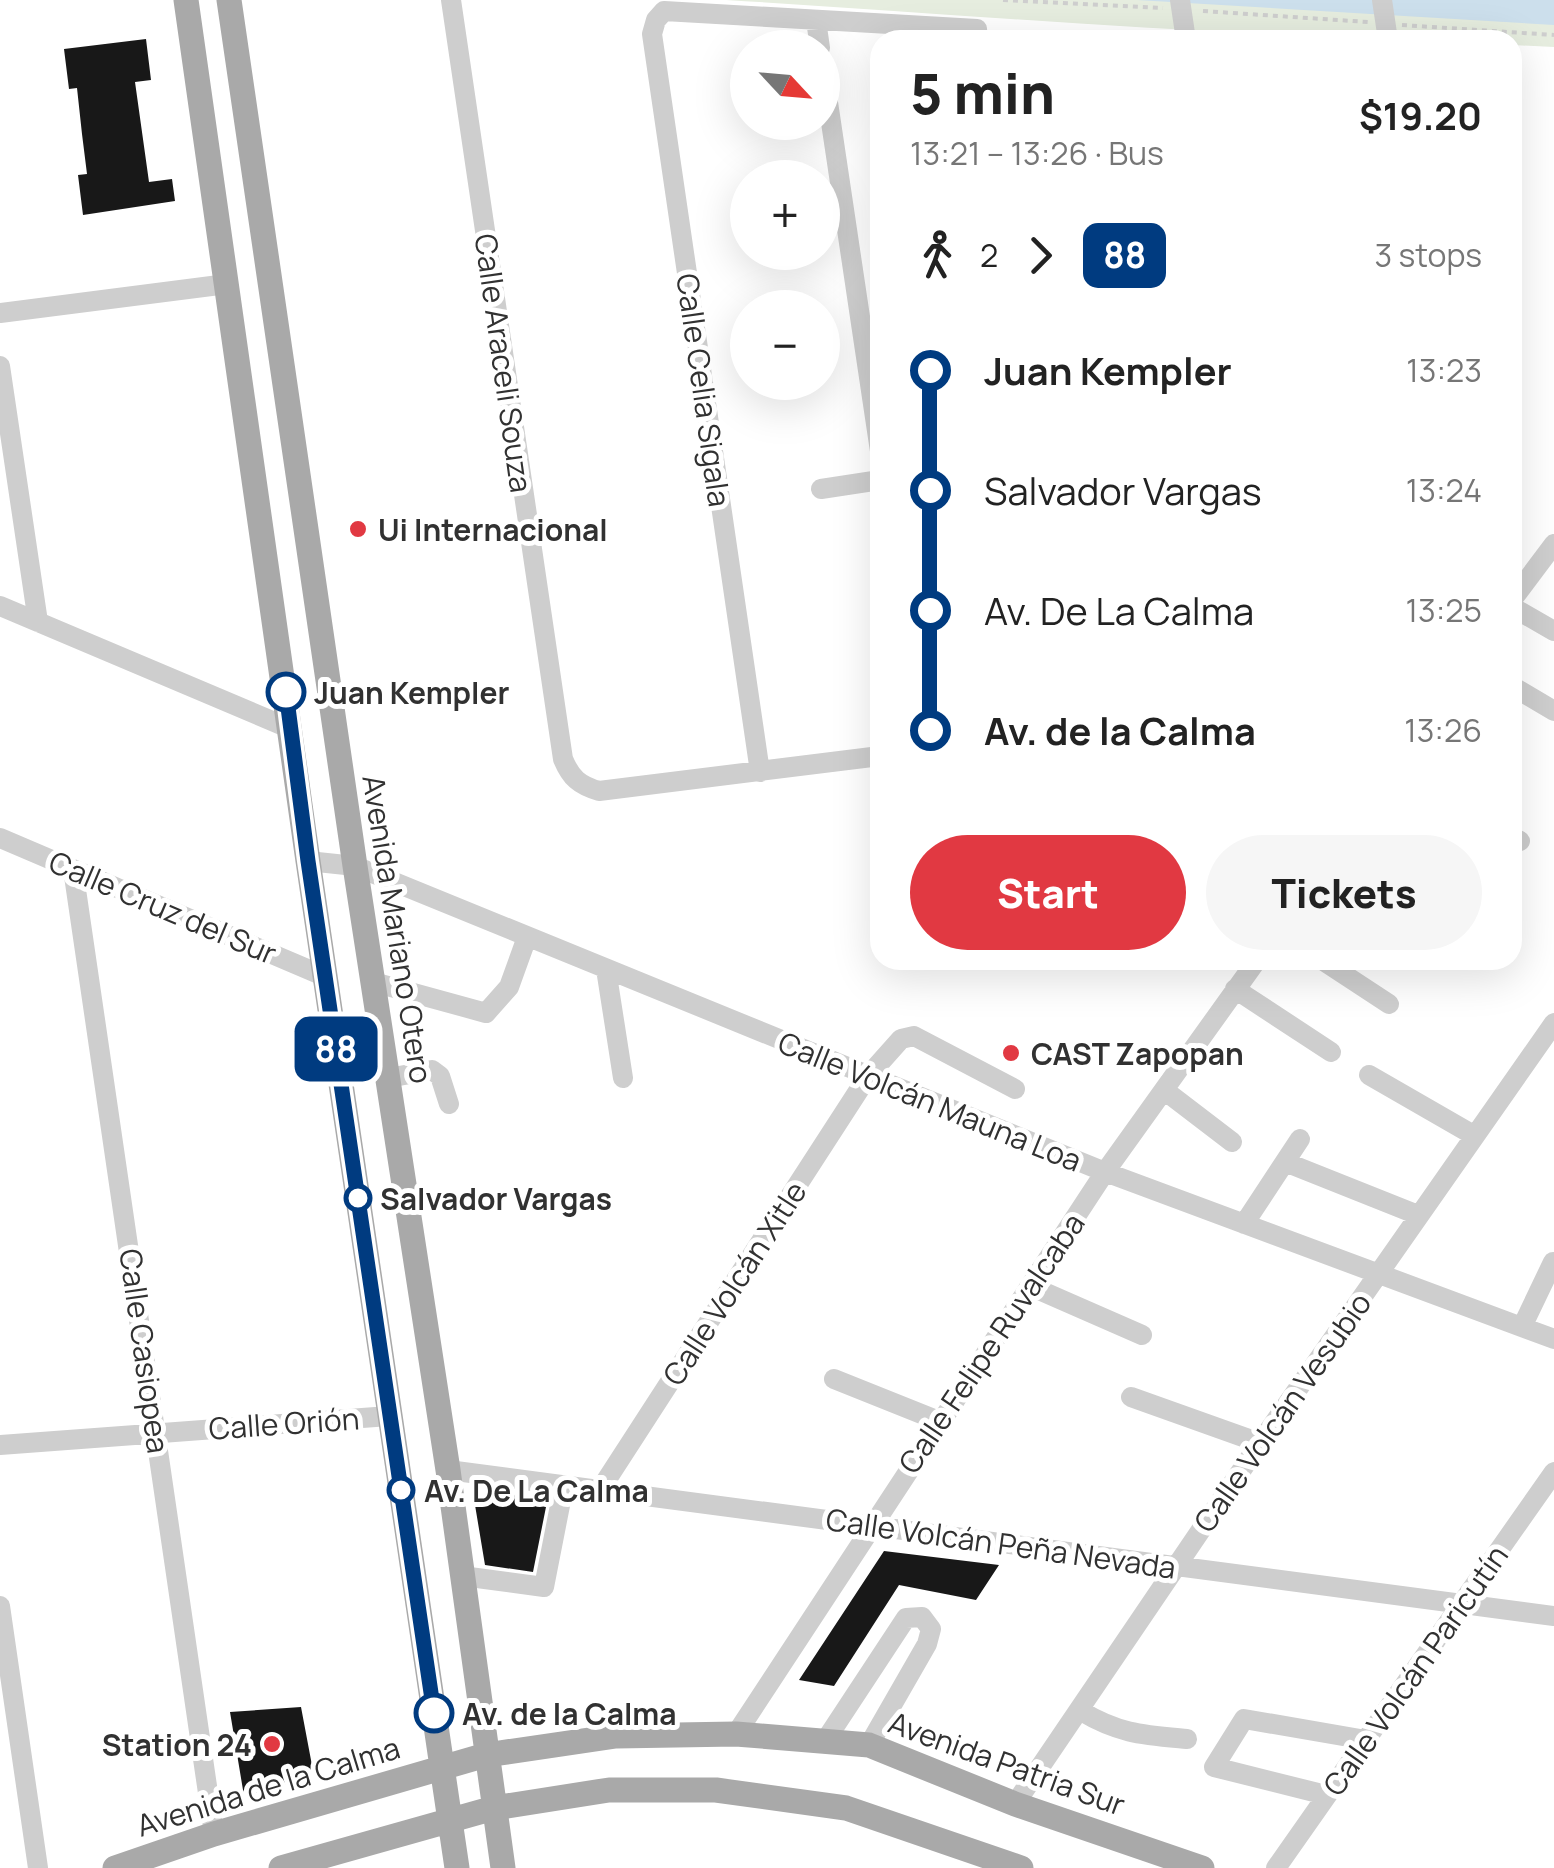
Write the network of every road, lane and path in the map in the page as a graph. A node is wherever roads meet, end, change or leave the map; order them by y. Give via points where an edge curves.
1 (186, 0) edge
2 (229, 0) edge
3 (451, 0) edge
4 (1003, 0) edge
5 (1181, 5) edge
6 (816, 20) junction
7 (1385, 21) edge
8 (817, 30) edge
9 (924, 30) edge
10 (1185, 30) edge
11 (1494, 30) edge
12 (1522, 32) edge
13 (1554, 35) edge
14 (834, 140) edge
15 (227, 284) junction
16 (0, 314) edge
17 (0, 366) edge
18 (870, 384) edge
19 (870, 481) edge
20 (820, 488) dead end
21 (1554, 544) edge
22 (1522, 590) edge
23 (0, 606) edge
24 (1522, 610) edge
25 (38, 622) junction
26 (1554, 631) edge
27 (1522, 692) edge
28 (1554, 711) edge
29 (291, 729) junction
30 (870, 757) edge
31 (760, 772) junction
32 (0, 838) edge
33 (308, 861) junction
34 (356, 866) junction
35 (72, 868) junction
36 (527, 937) junction
37 (606, 969) junction
38 (1249, 970) edge
39 (1337, 970) edge
40 (326, 978) junction
41 (373, 982) junction
42 (1234, 989) junction
43 (1389, 1004) dead end
44 (1554, 1024) edge
45 (1332, 1052) dead end
46 (868, 1076) junction
47 (1369, 1076) dead end
48 (388, 1078) junction
49 (623, 1078) dead end
50 (1015, 1090) dead end
51 (1164, 1090) junction
52 (449, 1104) dead end
53 (1475, 1136) junction
54 (1300, 1139) dead end
55 (1232, 1142) dead end
56 (1285, 1162) junction
57 (1106, 1172) junction
58 (1418, 1215) junction
59 (1244, 1224) junction
60 (1548, 1259) edge
61 (1377, 1273) junction
62 (1030, 1286) junction
63 (1522, 1327) junction
64 (1142, 1335) dead end
65 (1554, 1339) edge
66 (834, 1379) dead end
67 (1130, 1396) dead end
68 (389, 1416) junction
69 (939, 1422) junction
70 (157, 1432) junction
71 (1260, 1442) junction
72 (0, 1446) edge
73 (448, 1470) junction
74 (1554, 1472) edge
75 (564, 1485) junction
76 (600, 1490) junction
77 (870, 1526) junction
78 (1175, 1566) junction
79 (462, 1576) junction
80 (1463, 1604) junction
81 (0, 1606) edge
82 (1554, 1616) edge
83 (1081, 1710) junction
84 (736, 1734) junction
85 (1187, 1739) dead end
86 (1366, 1740) junction
87 (825, 1741) junction
88 (870, 1745) junction
89 (486, 1755) junction
90 (441, 1766) junction
91 (1326, 1794) junction
92 (1016, 1804) junction
93 (494, 1808) junction
94 (450, 1820) junction
95 (214, 1834) junction
96 (963, 1859) edge
97 (38, 1868) edge
98 (115, 1868) edge
99 (281, 1868) edge
100 (457, 1868) edge
101 (503, 1868) edge
102 (1021, 1868) edge
103 (1202, 1868) edge
104 (1276, 1868) edge

1 - 15 main road
2 - 34 main road, Avenida Mariano Otero
3 - 31 street, Calle Araceli Souza via 563,759 576,782 599,791
4 - 5 path
5 - 7 path
5 - 10 street
6 - 8 street
6 - 9 street
6 - 31 street, Calle Celia Sigala via 664,11 652,34
7 - 11 path
12 - 13 path
14 - 18 street
15 - 16 street
15 - 29 main road
17 - 25 street
19 - 20 street
21 - 22 street
23 - 25 street
24 - 26 street
25 - 29 street
27 - 28 street
29 - 33 main road
30 - 31 street
32 - 35 street, Calle Cruz del Sur
33 - 34 street, Calle Volcán Mauna Loa
33 - 40 main road
34 - 36 street, Calle Volcán Mauna Loa
34 - 41 main road, Avenida Mariano Otero
35 - 40 street, Calle Cruz del Sur
35 - 70 street, Calle Casiopea
36 - 37 street, Calle Volcán Mauna Loa
36 - 41 street via 509,987 486,1014
37 - 46 street, Calle Volcán Mauna Loa
37 - 49 street
38 - 42 street, Calle Felipe Ruvalcaba
39 - 43 street
40 - 68 main road
41 - 48 main road, Avenida Mariano Otero
42 - 45 street
42 - 51 street, Calle Felipe Ruvalcaba
44 - 53 street, Calle Volcán Vesubio
46 - 50 street, Calle Volcán Xitle via 901,1039 914,1036
46 - 57 street, Calle Volcán Mauna Loa
46 - 76 street, Calle Volcán Xitle
47 - 53 street
48 - 52 street via 432,1070
48 - 73 main road, Avenida Mariano Otero
51 - 55 street
51 - 57 street, Calle Felipe Ruvalcaba
53 - 58 street, Calle Volcán Vesubio
54 - 56 street
56 - 58 street
56 - 59 street
57 - 59 street, Calle Volcán Mauna Loa
57 - 62 street, Calle Felipe Ruvalcaba
58 - 61 street, Calle Volcán Vesubio
59 - 61 street, Calle Volcán Mauna Loa
60 - 63 street
61 - 63 street, Calle Volcán Mauna Loa
61 - 71 street, Calle Volcán Vesubio
62 - 64 street
62 - 69 street, Calle Felipe Ruvalcaba
63 - 65 street, Calle Volcán Mauna Loa
66 - 69 street
67 - 71 street
68 - 70 street, Calle Orión
68 - 90 main road
69 - 77 street, Calle Felipe Ruvalcaba
70 - 72 street, Calle Orión
70 - 95 street, Calle Casiopea
71 - 78 street, Calle Volcán Vesubio
73 - 75 street, Calle Volcán Peña Nevada
73 - 79 main road, Avenida Mariano Otero
74 - 80 street, Calle Volcán Paricutín
75 - 76 street, Calle Volcán Peña Nevada
75 - 79 street via 544,1586
76 - 77 street, Calle Volcán Peña Nevada
77 - 78 street, Calle Volcán Peña Nevada
77 - 84 street, Calle Felipe Ruvalcaba
78 - 80 street, Calle Volcán Peña Nevada
78 - 83 street, Calle Volcán Vesubio
79 - 89 main road, Avenida Mariano Otero
80 - 82 street, Calle Volcán Peña Nevada
80 - 86 street, Calle Volcán Paricutín
81 - 97 street
83 - 85 street via 1127,1733
83 - 92 street, Calle Volcán Vesubio
84 - 87 main road, Avenida Patria Sur
84 - 89 main road, Avenida Patria Sur via 616,1736
86 - 91 street, Calle Volcán Paricutín
86 - 91 street via 1244,1719 1214,1767
87 - 88 main road, Avenida Patria Sur
87 - 88 street via 906,1618 922,1616 931,1630 927,1644
88 - 92 main road, Avenida Patria Sur
89 - 90 main road, Avenida de la Calma
89 - 93 main road, Avenida Mariano Otero
90 - 94 main road
90 - 95 main road, Avenida de la Calma
91 - 104 street, Calle Volcán Paricutín
92 - 103 main road, Avenida Patria Sur
93 - 94 main road
93 - 96 main road via 610,1790 716,1790 846,1808
93 - 101 main road, Avenida Mariano Otero
94 - 99 main road
94 - 100 main road
95 - 98 main road, Avenida de la Calma
96 - 102 main road

